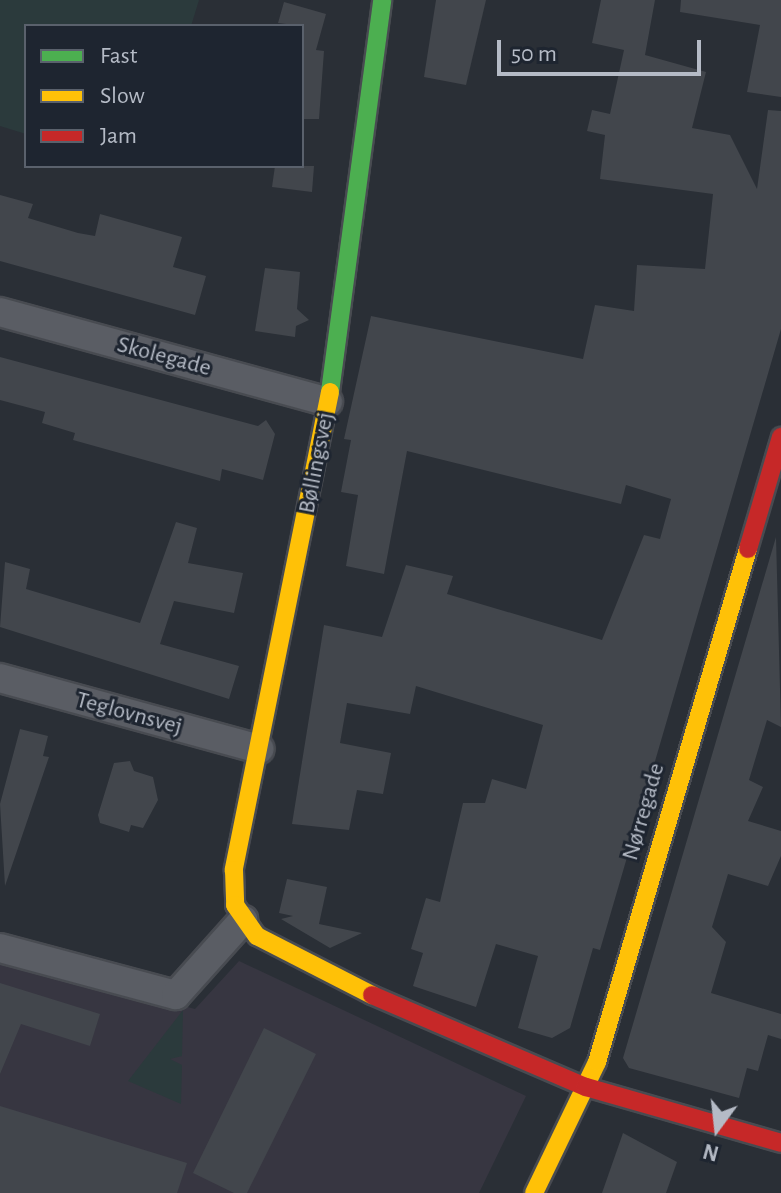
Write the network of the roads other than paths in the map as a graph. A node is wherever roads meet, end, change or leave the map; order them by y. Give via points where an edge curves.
1 (382, 0) edge
2 (0, 312) edge
3 (328, 402) junction
4 (781, 437) edge
5 (0, 678) edge
6 (259, 749) junction
7 (243, 920) junction
8 (0, 948) edge
9 (586, 1087) junction
10 (781, 1143) edge
11 (534, 1193) edge

1 - 3 street, Bøllingsvej
2 - 3 street, Skolegade
3 - 6 street, Bøllingsvej
4 - 9 street, Nørregade
5 - 6 street, Teglovnsvej
6 - 7 street, Bøllingsvej via 234,870
7 - 8 street via 176,995
7 - 9 street via 285,952 420,1020
9 - 10 street
9 - 11 street, Nørregade

